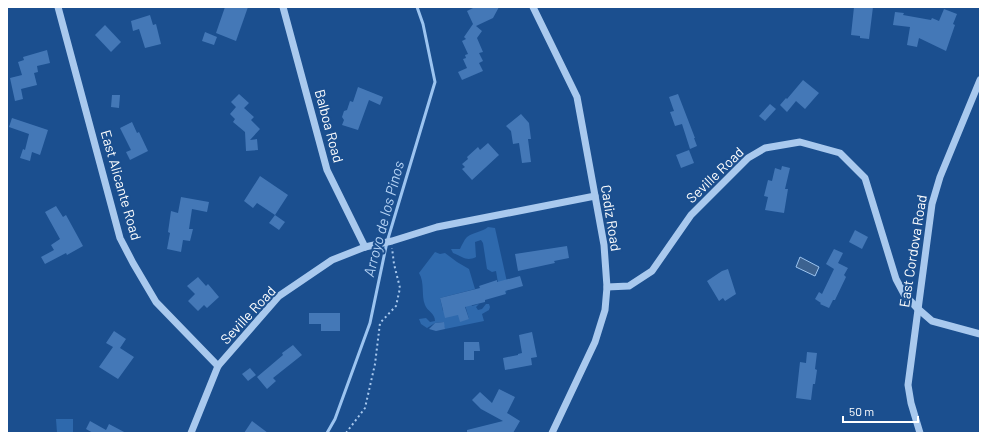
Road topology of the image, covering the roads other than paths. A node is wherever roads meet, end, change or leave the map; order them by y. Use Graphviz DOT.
graph roads {
  1 [pos="58,7"];
  2 [pos="283,7"];
  3 [pos="533,7"];
  4 [pos="980,80"];
  5 [pos="595,196"];
  6 [pos="365,247"];
  7 [pos="607,287"];
  8 [pos="917,308"];
  9 [pos="980,334"];
  10 [pos="218,366"];
  11 [pos="191,433"];
  12 [pos="552,433"];
  13 [pos="920,433"];
  1 -- 10 [label="street, East Alicante Road"];
  2 -- 6 [label="street, Balboa Road"];
  3 -- 5 [label="street, Cadiz Road"];
  4 -- 8 [label="street, East Cordova Road"];
  5 -- 6 [label="street, Seville Road"];
  5 -- 7 [label="street, Cadiz Road"];
  6 -- 10 [label="street, Seville Road"];
  7 -- 8 [label="street, Seville Road"];
  7 -- 12 [label="street, Cadiz Road"];
  8 -- 9 [label="street, Seville Road"];
  8 -- 13 [label="street, East Cordova Road"];
  10 -- 11 [label="street, Seville Road"];
}
